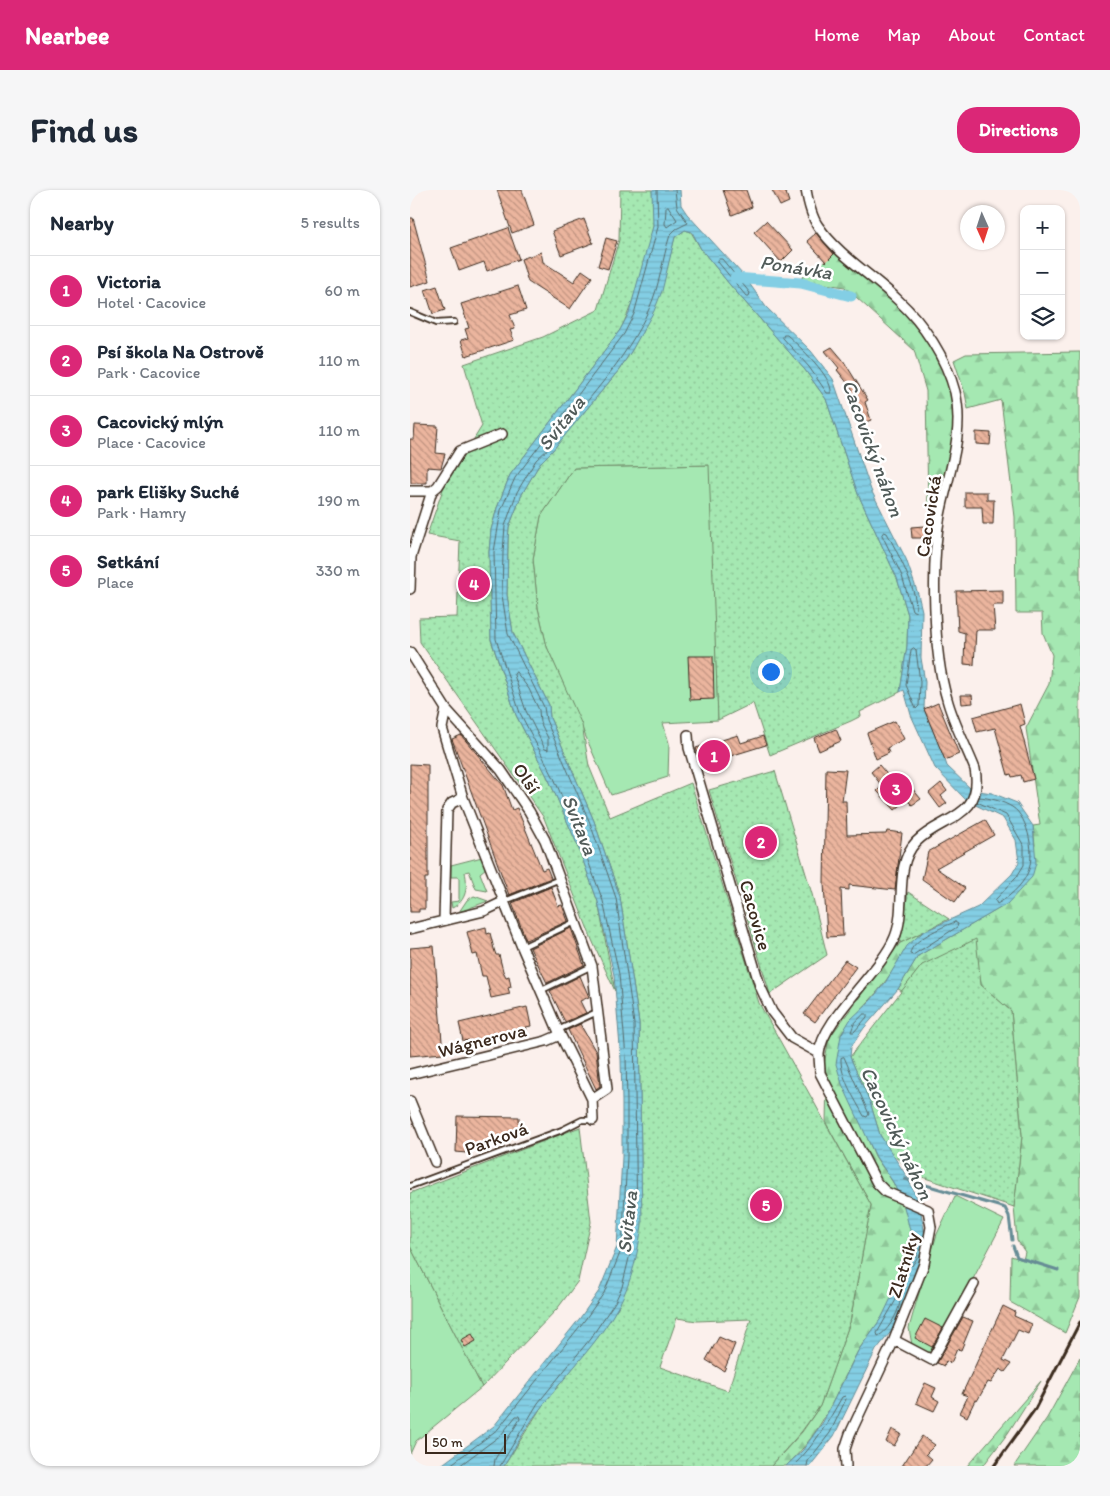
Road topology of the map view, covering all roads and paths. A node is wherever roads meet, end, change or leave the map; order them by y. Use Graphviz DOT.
graph roads {
  1 [pos="806,190"];
  2 [pos="410,312"];
  3 [pos="454,322"];
  4 [pos="502,434"];
  5 [pos="410,491"];
  6 [pos="432,491"];
  7 [pos="410,589"];
  8 [pos="410,652"];
  9 [pos="446,710"];
  10 [pos="688,735"];
  11 [pos="463,798"];
  12 [pos="560,879"];
  13 [pos="505,901"];
  14 [pos="444,920"];
  15 [pos="576,922"];
  16 [pos="410,929"];
  17 [pos="522,947"];
  18 [pos="592,966"];
  19 [pos="542,990"];
  20 [pos="598,1012"];
  21 [pos="559,1032"];
  22 [pos="819,1053"];
  23 [pos="410,1074"];
  24 [pos="592,1099"];
  25 [pos="410,1101"];
  26 [pos="593,1120"];
  27 [pos="435,1162"];
  28 [pos="410,1186"];
  29 [pos="974,1284"];
  30 [pos="894,1340"];
  31 [pos="846,1466"];
  1 -- 22 [label="street, Cacovická"];
  2 -- 3 [label="lane"];
  4 -- 6 [label="street"];
  5 -- 6 [label="street"];
  6 -- 7 [label="street"];
  8 -- 9 [label="street, Olší"];
  9 -- 11 [label="street"];
  9 -- 12 [label="street, Olší"];
  10 -- 22 [label="street, Cacovice"];
  11 -- 13 [label="street"];
  11 -- 14 [label="street"];
  12 -- 13 [label="lane"];
  12 -- 15 [label="street, Olší"];
  13 -- 14 [label="street"];
  13 -- 17 [label="street"];
  14 -- 16 [label="street"];
  15 -- 17 [label="lane"];
  15 -- 18 [label="street, Olší"];
  17 -- 19 [label="street"];
  18 -- 19 [label="lane"];
  18 -- 20 [label="street, Olší"];
  19 -- 21 [label="street"];
  20 -- 21 [label="lane"];
  20 -- 24 [label="street, Olší"];
  21 -- 23 [label="street, Wágnerova"];
  21 -- 24 [label="street"];
  22 -- 30 [label="street, Zlatníky"];
  24 -- 26 [label="street"];
  25 -- 27 [label="street"];
  26 -- 28 [label="lane, Parková"];
  29 -- 30 [label="street"];
  30 -- 31 [label="street, Zlatníky"];
}
